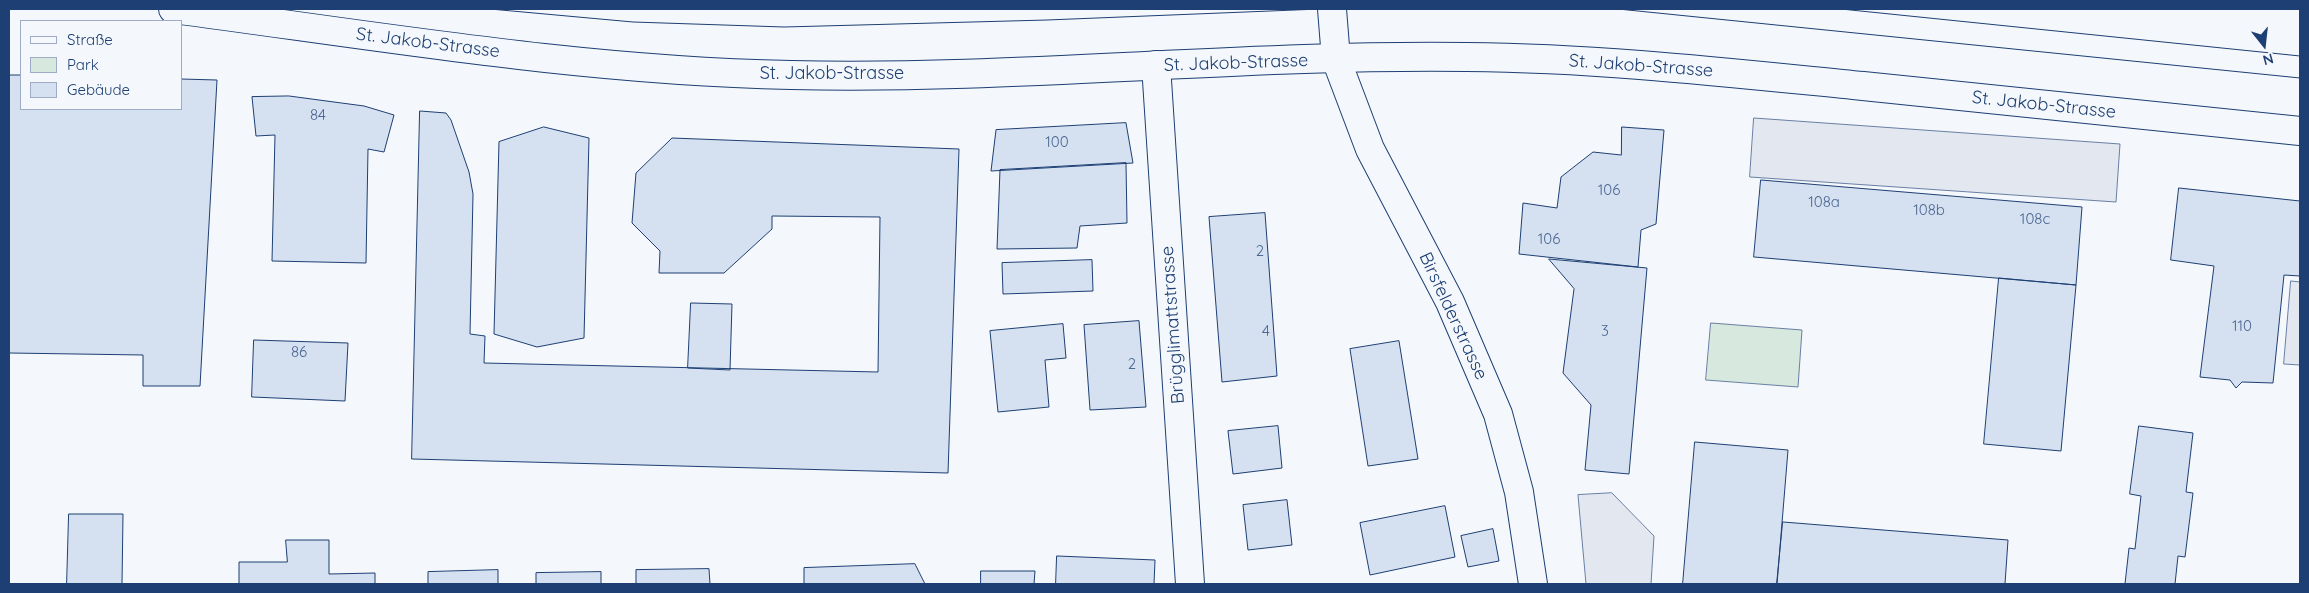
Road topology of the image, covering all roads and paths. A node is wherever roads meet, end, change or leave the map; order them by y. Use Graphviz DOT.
graph roads {
  1 [pos="173,9"];
  2 [pos="1332,9"];
  3 [pos="1336,59"];
  4 [pos="1156,66"];
  5 [pos="2300,131"];
  6 [pos="1190,584"];
  7 [pos="1533,584"];
  1 -- 4 [label="main road, St. Jakob-Strasse"];
  2 -- 3 [label="main road, Birsfelderstrasse"];
  3 -- 4 [label="main road, St. Jakob-Strasse"];
  3 -- 5 [label="main road, St. Jakob-Strasse"];
  3 -- 7 [label="main road, Birsfelderstrasse"];
  4 -- 6 [label="main road, Brügglimattstrasse"];
}
